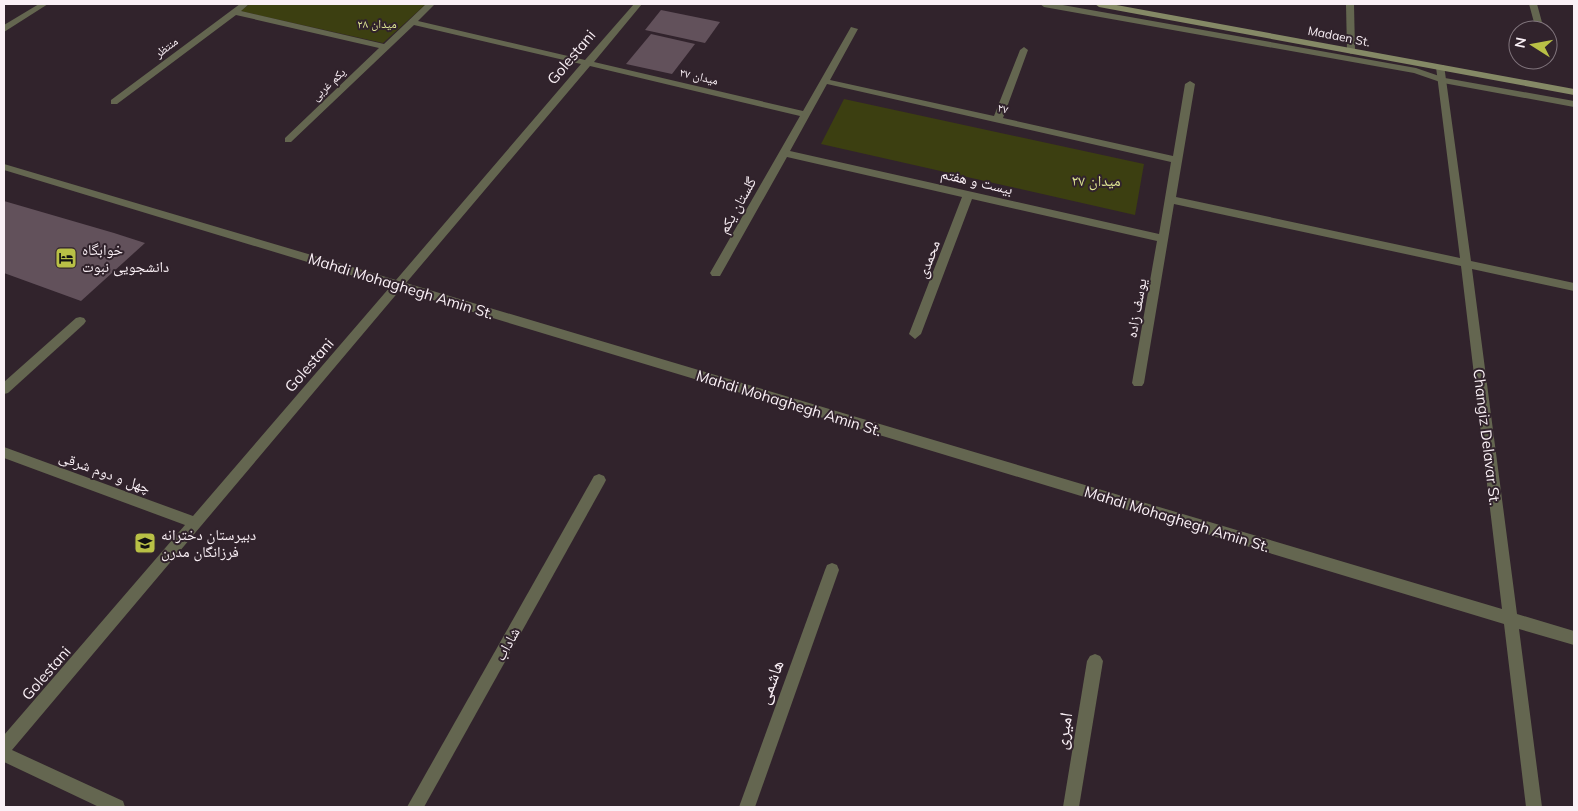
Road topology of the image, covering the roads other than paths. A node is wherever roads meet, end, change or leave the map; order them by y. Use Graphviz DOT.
graph roads {
  1 [pos="44,4"];
  2 [pos="245,4"];
  3 [pos="431,4"];
  4 [pos="638,4"];
  5 [pos="1044,4"];
  6 [pos="1099,4"];
  7 [pos="1350,4"];
  8 [pos="1533,4"];
  9 [pos="234,12"];
  10 [pos="1537,20"];
  11 [pos="412,22"];
  12 [pos="4,29"];
  13 [pos="854,29"];
  14 [pos="386,47"];
  15 [pos="1024,50"];
  16 [pos="1351,51"];
  17 [pos="587,63"];
  18 [pos="1441,67"];
  19 [pos="1442,80"];
  20 [pos="824,81"];
  21 [pos="1190,84"];
  22 [pos="1574,92"];
  23 [pos="114,102"];
  24 [pos="1574,104"];
  25 [pos="805,114"];
  26 [pos="997,120"];
  27 [pos="288,140"];
  28 [pos="784,153"];
  29 [pos="1177,160"];
  30 [pos="4,167"];
  31 [pos="968,195"];
  32 [pos="1170,199"];
  33 [pos="1163,238"];
  34 [pos="1466,264"];
  35 [pos="716,272"];
  36 [pos="398,286"];
  37 [pos="1574,287"];
  38 [pos="80,321"];
  39 [pos="915,334"];
  40 [pos="1138,383"];
  41 [pos="4,390"];
  42 [pos="4,452"];
  43 [pos="599,480"];
  44 [pos="195,523"];
  45 [pos="832,570"];
  46 [pos="1510,619"];
  47 [pos="1574,638"];
  48 [pos="1095,661"];
  49 [pos="4,748"];
  50 [pos="4,754"];
  51 [pos="117,807"];
  52 [pos="415,807"];
  53 [pos="747,807"];
  54 [pos="1071,807"];
  55 [pos="1534,807"];
  1 -- 12 [label="street"];
  2 -- 9 [label="street, منتظر"];
  3 -- 11 [label="street, یکم غربی"];
  4 -- 17 [label="street, Golestani"];
  5 -- 19 [label="street"];
  6 -- 16 [label="main road, Madaen St."];
  7 -- 16 [label="street"];
  8 -- 10 [label="street"];
  9 -- 14 [label="street"];
  9 -- 23 [label="street, منتظر"];
  11 -- 14 [label="street, یکم غربی"];
  11 -- 17 [label="street"];
  13 -- 20 [label="street, گلستان یکم"];
  14 -- 27 [label="street, یکم غربی"];
  15 -- 26 [label="street"];
  16 -- 18 [label="main road, Madaen St."];
  17 -- 25 [label="street, میدان ۲۷"];
  17 -- 36 [label="street, Golestani"];
  18 -- 19 [label="street, Changiz Delavar St."];
  18 -- 22 [label="main road, Madaen St."];
  19 -- 24 [label="street"];
  19 -- 34 [label="street, Changiz Delavar St."];
  20 -- 25 [label="street, گلستان یکم"];
  20 -- 26 [label="street, ۲۷"];
  21 -- 29 [label="street, یوسف زاده"];
  25 -- 28 [label="street, گلستان یکم"];
  26 -- 29 [label="street, ۲۷"];
  28 -- 31 [label="street, بیست و هفتم"];
  28 -- 35 [label="street, گلستان یکم"];
  29 -- 32 [label="street, یوسف زاده"];
  30 -- 36 [label="street, Mahdi Mohaghegh Amin St."];
  31 -- 33 [label="street, بیست و هفتم"];
  31 -- 39 [label="street, محمدی"];
  32 -- 33 [label="street, یوسف زاده"];
  32 -- 34 [label="street"];
  33 -- 40 [label="street, یوسف زاده"];
  34 -- 37 [label="street"];
  34 -- 46 [label="street, Changiz Delavar St."];
  36 -- 44 [label="street, Golestani"];
  36 -- 46 [label="street, Mahdi Mohaghegh Amin St."];
  38 -- 41 [label="street"];
  42 -- 44 [label="street, چهل و دوم شرقی"];
  43 -- 52 [label="street, شاداب"];
  44 -- 49 [label="street, Golestani"];
  45 -- 53 [label="street, هاشمی"];
  46 -- 47 [label="street, Mahdi Mohaghegh Amin St."];
  46 -- 55 [label="street, Changiz Delavar St."];
  48 -- 54 [label="street, امیری"];
  50 -- 51 [label="street"];
}
